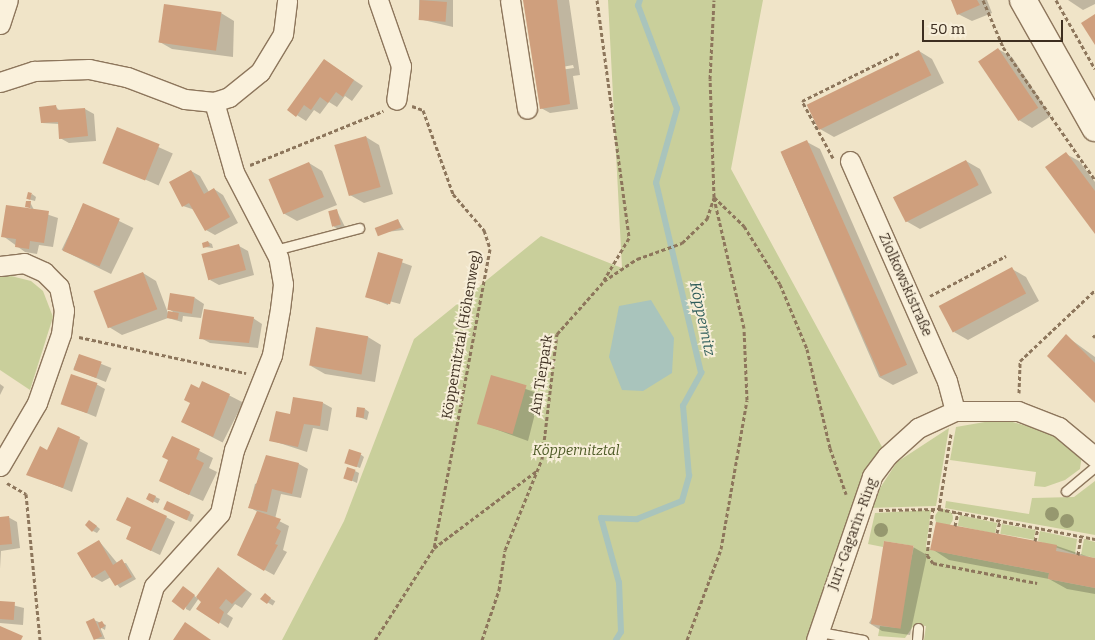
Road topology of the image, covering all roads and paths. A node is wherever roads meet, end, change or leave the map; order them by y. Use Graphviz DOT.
graph roads {
  1 [pos="8,0"];
  2 [pos="287,0"];
  3 [pos="378,0"];
  4 [pos="510,0"];
  5 [pos="597,0"];
  6 [pos="714,0"];
  7 [pos="983,0"];
  8 [pos="1023,0"];
  9 [pos="1056,0"];
  10 [pos="0,24"];
  11 [pos="899,53"];
  12 [pos="1095,69"];
  13 [pos="0,82"];
  14 [pos="396,100"];
  15 [pos="214,102"];
  16 [pos="527,109"];
  17 [pos="1095,128"];
  18 [pos="850,161"];
  19 [pos="234,172"];
  20 [pos="1095,180"];
  21 [pos="714,197"];
  22 [pos="359,228"];
  23 [pos="275,250"];
  24 [pos="1006,256"];
  25 [pos="0,266"];
  26 [pos="604,281"];
  27 [pos="1095,290"];
  28 [pos="914,304"];
  29 [pos="61,334"];
  30 [pos="266,377"];
  31 [pos="955,411"];
  32 [pos="1018,411"];
  33 [pos="1095,457"];
  34 [pos="0,466"];
  35 [pos="1095,467"];
  36 [pos="538,470"];
  37 [pos="0,479"];
  38 [pos="1066,491"];
  39 [pos="860,506"];
  40 [pos="933,508"];
  41 [pos="940,509"];
  42 [pos="958,512"];
  43 [pos="1000,521"];
  44 [pos="955,526"];
  45 [pos="1038,528"];
  46 [pos="997,534"];
  47 [pos="1081,537"];
  48 [pos="1095,539"];
  49 [pos="1036,540"];
  50 [pos="434,548"];
  51 [pos="1078,555"];
  52 [pos="1037,583"];
  53 [pos="918,628"];
  54 [pos="818,636"];
  55 [pos="40,640"];
  56 [pos="138,640"];
  57 [pos="375,640"];
  58 [pos="482,640"];
  59 [pos="687,640"];
  60 [pos="863,640"];
  61 [pos="916,640"];
  1 -- 10 [label="street"];
  2 -- 15 [label="street"];
  3 -- 14 [label="street"];
  4 -- 16 [label="street"];
  5 -- 26 [label="path"];
  6 -- 21 [label="path, Am Tierpark"];
  7 -- 20 [label="path"];
  8 -- 17 [label="street"];
  9 -- 12 [label="path"];
  11 -- 18 [label="path"];
  13 -- 15 [label="street"];
  14 -- 19 [label="path"];
  14 -- 50 [label="path, Köppernitztal (Höhenweg)"];
  15 -- 19 [label="street"];
  18 -- 28 [label="street, Ziolkowskistraße"];
  19 -- 23 [label="street"];
  21 -- 26 [label="path, Am Tierpark"];
  21 -- 39 [label="path"];
  21 -- 59 [label="path"];
  22 -- 23 [label="lane"];
  23 -- 30 [label="street"];
  24 -- 28 [label="path"];
  25 -- 29 [label="street"];
  26 -- 36 [label="path, Am Tierpark"];
  27 -- 32 [label="path"];
  28 -- 31 [label="street, Ziolkowskistraße"];
  29 -- 30 [label="path"];
  29 -- 34 [label="street"];
  30 -- 56 [label="street"];
  31 -- 32 [label="street, Juri-Gagarin-Ring"];
  31 -- 39 [label="street, Juri-Gagarin-Ring"];
  31 -- 41 [label="path"];
  32 -- 33 [label="street, Juri-Gagarin-Ring"];
  35 -- 38 [label="lane"];
  36 -- 50 [label="path, Köppernitztal (Höhenweg)"];
  36 -- 58 [label="path, Am Tierpark"];
  37 -- 55 [label="path"];
  39 -- 40 [label="path"];
  39 -- 54 [label="street, Juri-Gagarin-Ring"];
  40 -- 41 [label="path"];
  40 -- 52 [label="path"];
  41 -- 42 [label="path"];
  42 -- 43 [label="path"];
  42 -- 44 [label="path"];
  43 -- 45 [label="path"];
  43 -- 46 [label="path"];
  45 -- 47 [label="path"];
  45 -- 49 [label="path"];
  47 -- 48 [label="path"];
  47 -- 51 [label="path"];
  50 -- 57 [label="path, Köppernitztal (Höhenweg)"];
  53 -- 61 [label="lane"];
  54 -- 60 [label="lane"];
}
